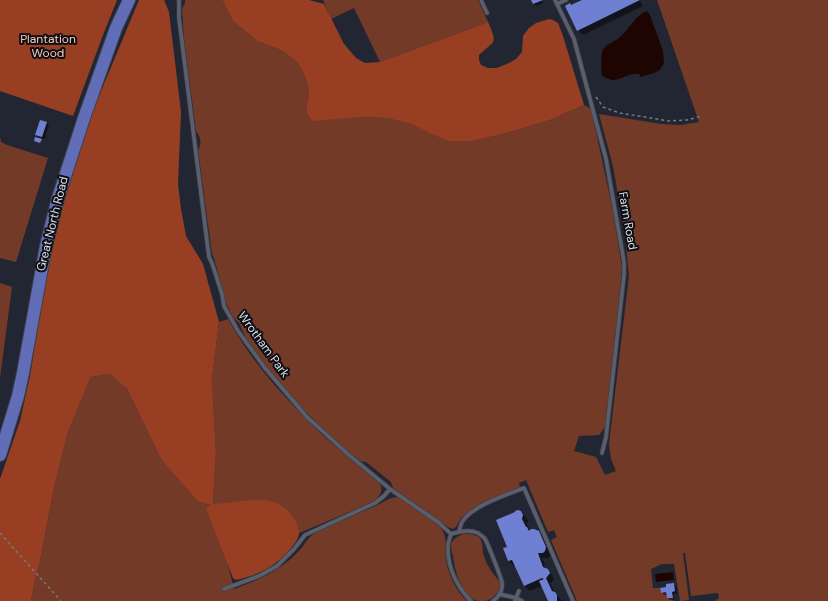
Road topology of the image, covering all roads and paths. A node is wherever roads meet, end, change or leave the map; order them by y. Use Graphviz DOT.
graph roads {
  1 [pos="129,0"];
  2 [pos="179,0"];
  3 [pos="481,0"];
  4 [pos="566,0"];
  5 [pos="556,2"];
  6 [pos="487,13"];
  7 [pos="595,97"];
  8 [pos="702,116"];
  9 [pos="602,454"];
  10 [pos="0,455"];
  11 [pos="390,488"];
  12 [pos="459,531"];
  13 [pos="0,533"];
  14 [pos="451,534"];
  15 [pos="224,589"];
  16 [pos="518,591"];
  17 [pos="499,594"];
  18 [pos="516,600"];
  19 [pos="61,601"];
  20 [pos="471,601"];
  21 [pos="493,601"];
  22 [pos="522,601"];
  23 [pos="573,601"];
  1 -- 10 [label="main road, Great North Road"];
  2 -- 11 [label="lane, Wrotham Park"];
  3 -- 6 [label="lane"];
  4 -- 5 [label="lane"];
  5 -- 9 [label="lane, Farm Road"];
  7 -- 8 [label="path"];
  11 -- 14 [label="lane, Wrotham Park"];
  11 -- 15 [label="lane"];
  12 -- 14 [label="lane"];
  12 -- 17 [label="lane"];
  12 -- 23 [label="lane"];
  13 -- 19 [label="path"];
  14 -- 20 [label="lane"];
  16 -- 18 [label="lane"];
  17 -- 18 [label="lane"];
  17 -- 21 [label="lane"];
  18 -- 22 [label="lane"];
}
